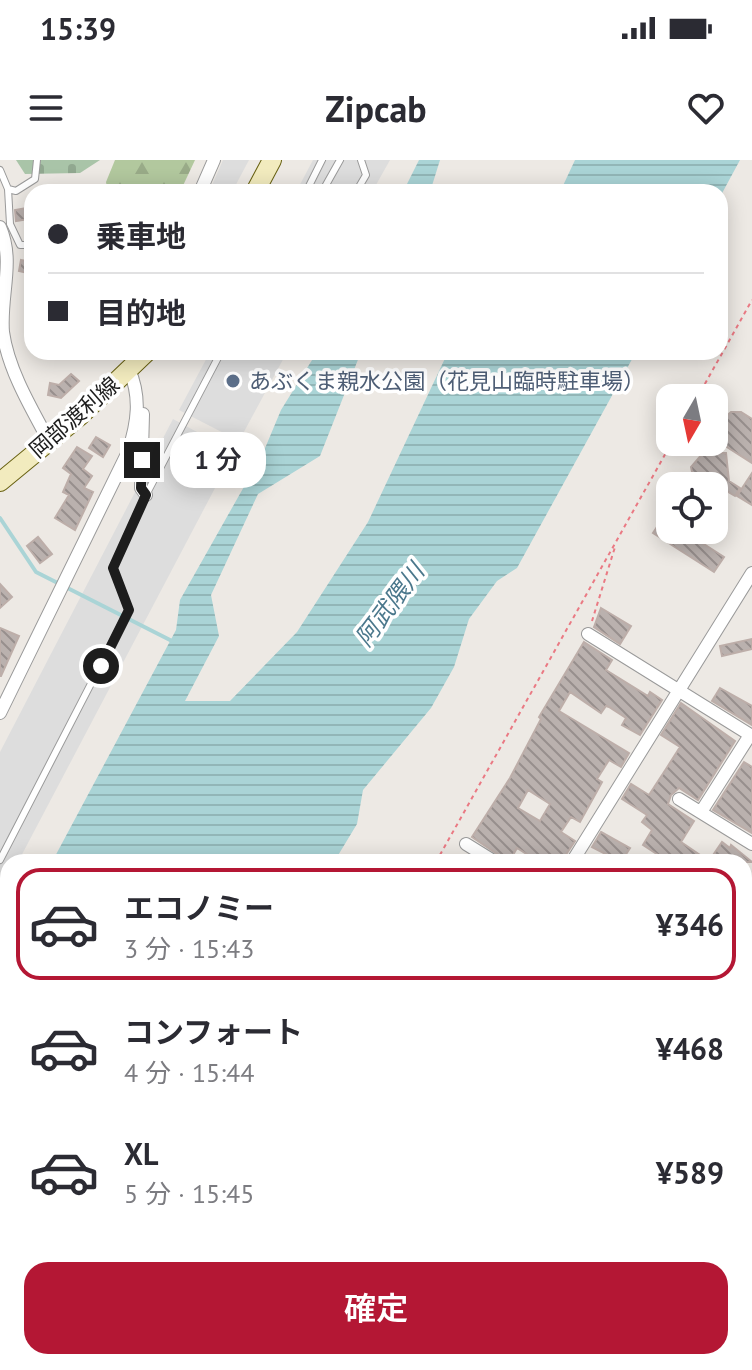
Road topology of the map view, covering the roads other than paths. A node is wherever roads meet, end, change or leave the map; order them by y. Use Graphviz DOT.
graph roads {
  1 [pos="37,160"];
  2 [pos="214,160"];
  3 [pos="272,160"];
  4 [pos="322,160"];
  5 [pos="340,160"];
  6 [pos="361,160"];
  7 [pos="0,170"];
  8 [pos="30,184"];
  9 [pos="204,184"];
  10 [pos="259,184"];
  11 [pos="310,184"];
  12 [pos="326,184"];
  13 [pos="361,184"];
  14 [pos="24,188"];
  15 [pos="8,189"];
  16 [pos="0,227"];
  17 [pos="24,245"];
  18 [pos="2,335"];
  19 [pos="139,360"];
  20 [pos="217,360"];
  21 [pos="129,369"];
  22 [pos="137,389"];
  23 [pos="49,441"];
  24 [pos="0,482"];
  25 [pos="146,495"];
  26 [pos="752,573"];
  27 [pos="588,634"];
  28 [pos="679,689"];
  29 [pos="0,713"];
  30 [pos="751,735"];
  31 [pos="679,799"];
  32 [pos="701,812"];
  33 [pos="466,844"];
  34 [pos="752,844"];
  35 [pos="3,854"];
  36 [pos="482,854"];
  37 [pos="577,854"];
  1 -- 8 [label="lane"];
  2 -- 9 [label="street"];
  3 -- 10 [label="main road"];
  4 -- 11 [label="lane"];
  5 -- 12 [label="lane"];
  6 -- 13 [label="lane"];
  7 -- 15 [label="lane"];
  14 -- 15 [label="lane"];
  15 -- 17 [label="lane"];
  16 -- 18 [label="street"];
  18 -- 23 [label="street"];
  19 -- 21 [label="main road, 岡部渡利線"];
  20 -- 25 [label="lane"];
  21 -- 22 [label="street"];
  21 -- 23 [label="main road, 岡部渡利線"];
  22 -- 25 [label="street"];
  22 -- 29 [label="street"];
  23 -- 24 [label="main road, 岡部渡利線"];
  25 -- 35 [label="lane"];
  26 -- 28 [label="street"];
  27 -- 28 [label="street"];
  28 -- 30 [label="street"];
  28 -- 37 [label="street"];
  30 -- 32 [label="street"];
  31 -- 32 [label="street"];
  32 -- 34 [label="street"];
  33 -- 36 [label="street"];
}
